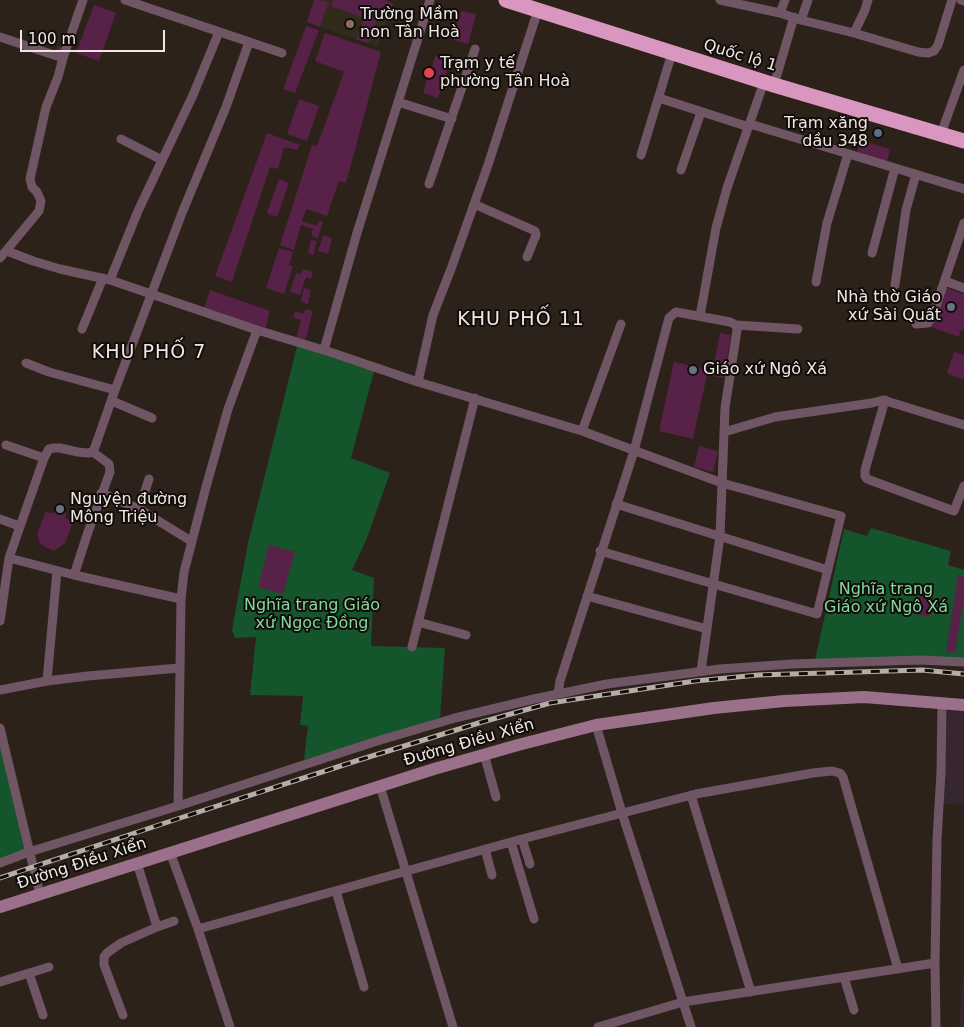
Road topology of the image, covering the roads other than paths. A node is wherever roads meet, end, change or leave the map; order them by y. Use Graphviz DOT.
graph roads {
  1 [pos="83,0"];
  2 [pos="126,0"];
  3 [pos="430,0"];
  4 [pos="509,0"];
  5 [pos="720,0"];
  6 [pos="784,0"];
  7 [pos="808,0"];
  8 [pos="868,0"];
  9 [pos="952,0"];
  10 [pos="538,10"];
  11 [pos="780,13"];
  12 [pos="797,19"];
  13 [pos="219,32"];
  14 [pos="854,33"];
  15 [pos="0,37"];
  16 [pos="249,42"];
  17 [pos="475,49"];
  18 [pos="282,53"];
  19 [pos="672,53"];
  20 [pos="63,58"];
  21 [pos="964,70"];
  22 [pos="769,83"];
  23 [pos="659,98"];
  24 [pos="398,102"];
  25 [pos="701,112"];
  26 [pos="452,119"];
  27 [pos="750,126"];
  28 [pos="941,134"];
  29 [pos="121,139"];
  30 [pos="964,141"];
  31 [pos="848,154"];
  32 [pos="641,155"];
  33 [pos="162,160"];
  34 [pos="895,168"];
  35 [pos="681,170"];
  36 [pos="916,174"];
  37 [pos="429,184"];
  38 [pos="964,189"];
  39 [pos="474,204"];
  40 [pos="964,223"];
  41 [pos="7,251"];
  42 [pos="872,254"];
  43 [pos="527,257"];
  44 [pos="0,258"];
  45 [pos="107,279"];
  46 [pos="944,281"];
  47 [pos="816,282"];
  48 [pos="895,285"];
  49 [pos="964,288"];
  50 [pos="152,294"];
  51 [pos="700,316"];
  52 [pos="621,324"];
  53 [pos="916,324"];
  54 [pos="736,325"];
  55 [pos="82,329"];
  56 [pos="798,329"];
  57 [pos="258,330"];
  58 [pos="324,350"];
  59 [pos="26,363"];
  60 [pos="418,382"];
  61 [pos="115,390"];
  62 [pos="475,398"];
  63 [pos="885,400"];
  64 [pos="112,401"];
  65 [pos="152,418"];
  66 [pos="964,425"];
  67 [pos="582,431"];
  68 [pos="724,432"];
  69 [pos="6,444"];
  70 [pos="634,451"];
  71 [pos="93,452"];
  72 [pos="44,458"];
  73 [pos="149,479"];
  74 [pos="722,483"];
  75 [pos="963,491"];
  76 [pos="101,493"];
  77 [pos="616,504"];
  78 [pos="139,509"];
  79 [pos="0,519"];
  80 [pos="19,526"];
  81 [pos="720,536"];
  82 [pos="192,541"];
  83 [pos="600,551"];
  84 [pos="9,558"];
  85 [pos="828,570"];
  86 [pos="57,571"];
  87 [pos="74,575"];
  88 [pos="714,584"];
  89 [pos="587,596"];
  90 [pos="181,599"];
  91 [pos="0,621"];
  92 [pos="418,622"];
  93 [pos="707,629"];
  94 [pos="466,635"];
  95 [pos="412,647"];
  96 [pos="964,662"];
  97 [pos="179,668"];
  98 [pos="701,671"];
  99 [pos="47,681"];
  100 [pos="0,690"];
  101 [pos="558,694"];
  102 [pos="942,703"];
  103 [pos="964,705"];
  104 [pos="596,725"];
  105 [pos="0,728"];
  106 [pos="484,754"];
  107 [pos="380,786"];
  108 [pos="691,795"];
  109 [pos="496,797"];
  110 [pos="178,806"];
  111 [pos="622,813"];
  112 [pos="522,839"];
  113 [pos="511,842"];
  114 [pos="485,849"];
  115 [pos="29,852"];
  116 [pos="170,852"];
  117 [pos="0,863"];
  118 [pos="137,863"];
  119 [pos="530,864"];
  120 [pos="406,870"];
  121 [pos="492,875"];
  122 [pos="336,891"];
  123 [pos="40,895"];
  124 [pos="0,907"];
  125 [pos="534,919"];
  126 [pos="174,921"];
  127 [pos="157,927"];
  128 [pos="198,929"];
  129 [pos="935,963"];
  130 [pos="50,967"];
  131 [pos="898,969"];
  132 [pos="29,973"];
  133 [pos="844,977"];
  134 [pos="0,982"];
  135 [pos="364,987"];
  136 [pos="751,992"];
  137 [pos="683,1002"];
  138 [pos="854,1010"];
  139 [pos="43,1015"];
  140 [pos="123,1015"];
  141 [pos="230,1027"];
  142 [pos="453,1027"];
  143 [pos="598,1027"];
  144 [pos="691,1027"];
  145 [pos="936,1027"];
  1 -- 20 [label="street"];
  2 -- 13 [label="street"];
  3 -- 24 [label="street"];
  4 -- 10 [label="highway, Quốc lộ 1"];
  5 -- 11 [label="street"];
  6 -- 11 [label="street"];
  7 -- 12 [label="street"];
  8 -- 14 [label="street"];
  9 -- 14 [label="street"];
  10 -- 19 [label="highway, Quốc lộ 1"];
  10 -- 39 [label="street"];
  11 -- 12 [label="street"];
  12 -- 14 [label="street"];
  12 -- 22 [label="street"];
  13 -- 16 [label="street"];
  13 -- 33 [label="street"];
  15 -- 20 [label="street"];
  16 -- 18 [label="street"];
  16 -- 50 [label="street"];
  17 -- 26 [label="street"];
  19 -- 22 [label="highway, Quốc lộ 1"];
  19 -- 23 [label="street"];
  20 -- 41 [label="street"];
  21 -- 28 [label="street"];
  22 -- 27 [label="street"];
  22 -- 28 [label="highway, Quốc lộ 1"];
  23 -- 25 [label="street"];
  23 -- 32 [label="street"];
  24 -- 26 [label="street"];
  24 -- 58 [label="street"];
  25 -- 27 [label="street"];
  25 -- 35 [label="street"];
  26 -- 37 [label="street"];
  27 -- 31 [label="street"];
  27 -- 51 [label="street"];
  28 -- 30 [label="highway, Quốc lộ 1"];
  29 -- 33 [label="street"];
  31 -- 34 [label="street"];
  31 -- 47 [label="street"];
  33 -- 45 [label="street"];
  34 -- 36 [label="street"];
  34 -- 42 [label="street"];
  36 -- 38 [label="street"];
  36 -- 48 [label="street"];
  39 -- 43 [label="street"];
  39 -- 60 [label="street"];
  40 -- 46 [label="street"];
  41 -- 44 [label="street"];
  41 -- 45 [label="street"];
  45 -- 50 [label="street"];
  45 -- 55 [label="street"];
  46 -- 49 [label="street"];
  46 -- 53 [label="street"];
  50 -- 57 [label="street"];
  50 -- 61 [label="street"];
  51 -- 54 [label="street"];
  51 -- 70 [label="street"];
  52 -- 67 [label="street"];
  54 -- 56 [label="street"];
  54 -- 68 [label="street"];
  57 -- 58 [label="street"];
  57 -- 82 [label="street"];
  58 -- 60 [label="street"];
  59 -- 61 [label="street"];
  60 -- 62 [label="street"];
  61 -- 64 [label="street"];
  62 -- 67 [label="street"];
  62 -- 92 [label="street"];
  63 -- 66 [label="street"];
  63 -- 68 [label="street"];
  63 -- 75 [label="street"];
  64 -- 65 [label="street"];
  64 -- 71 [label="street"];
  67 -- 70 [label="street"];
  68 -- 74 [label="street"];
  69 -- 72 [label="street"];
  70 -- 74 [label="street"];
  70 -- 77 [label="street"];
  71 -- 72 [label="street"];
  71 -- 76 [label="street"];
  72 -- 80 [label="street"];
  73 -- 78 [label="street"];
  74 -- 81 [label="street"];
  74 -- 85 [label="street"];
  76 -- 78 [label="street"];
  76 -- 87 [label="street"];
  77 -- 81 [label="street"];
  77 -- 83 [label="street"];
  78 -- 82 [label="street"];
  79 -- 80 [label="street"];
  80 -- 84 [label="street"];
  81 -- 85 [label="street"];
  81 -- 88 [label="street"];
  82 -- 90 [label="street"];
  83 -- 88 [label="street"];
  83 -- 89 [label="street"];
  84 -- 86 [label="street"];
  84 -- 91 [label="street"];
  85 -- 88 [label="street"];
  86 -- 87 [label="street"];
  86 -- 99 [label="street"];
  87 -- 90 [label="street"];
  88 -- 93 [label="street"];
  89 -- 93 [label="street"];
  89 -- 101 [label="street"];
  90 -- 97 [label="street"];
  92 -- 94 [label="street"];
  92 -- 95 [label="street"];
  93 -- 98 [label="street"];
  96 -- 98 [label="street"];
  97 -- 99 [label="street"];
  97 -- 110 [label="street"];
  98 -- 101 [label="street"];
  99 -- 100 [label="street"];
  101 -- 110 [label="street"];
  102 -- 103 [label="street, Đường Điều Xiển"];
  102 -- 104 [label="street, Đường Điều Xiển"];
  102 -- 129 [label="street"];
  104 -- 106 [label="street, Đường Điều Xiển"];
  104 -- 111 [label="street"];
  105 -- 115 [label="street"];
  106 -- 107 [label="street, Đường Điều Xiển"];
  106 -- 109 [label="street"];
  107 -- 116 [label="street, Đường Điều Xiển"];
  107 -- 120 [label="street"];
  108 -- 111 [label="street"];
  108 -- 131 [label="street"];
  108 -- 136 [label="street"];
  110 -- 115 [label="street"];
  111 -- 112 [label="street"];
  111 -- 137 [label="street"];
  112 -- 113 [label="street"];
  112 -- 119 [label="street"];
  113 -- 114 [label="street"];
  113 -- 125 [label="street"];
  114 -- 120 [label="street"];
  114 -- 121 [label="street"];
  115 -- 117 [label="street"];
  115 -- 123 [label="street"];
  116 -- 118 [label="street, Đường Điều Xiển"];
  116 -- 128 [label="street"];
  118 -- 123 [label="street, Đường Điều Xiển"];
  118 -- 127 [label="street"];
  120 -- 122 [label="street"];
  120 -- 142 [label="street"];
  122 -- 128 [label="street"];
  122 -- 135 [label="street"];
  123 -- 124 [label="street, Đường Điều Xiển"];
  126 -- 127 [label="street"];
  127 -- 140 [label="street"];
  128 -- 141 [label="street"];
  129 -- 131 [label="street"];
  129 -- 145 [label="street"];
  130 -- 132 [label="street"];
  131 -- 133 [label="street"];
  132 -- 134 [label="street"];
  132 -- 139 [label="street"];
  133 -- 136 [label="street"];
  133 -- 138 [label="street"];
  136 -- 137 [label="street"];
  137 -- 143 [label="street"];
  137 -- 144 [label="street"];
}
